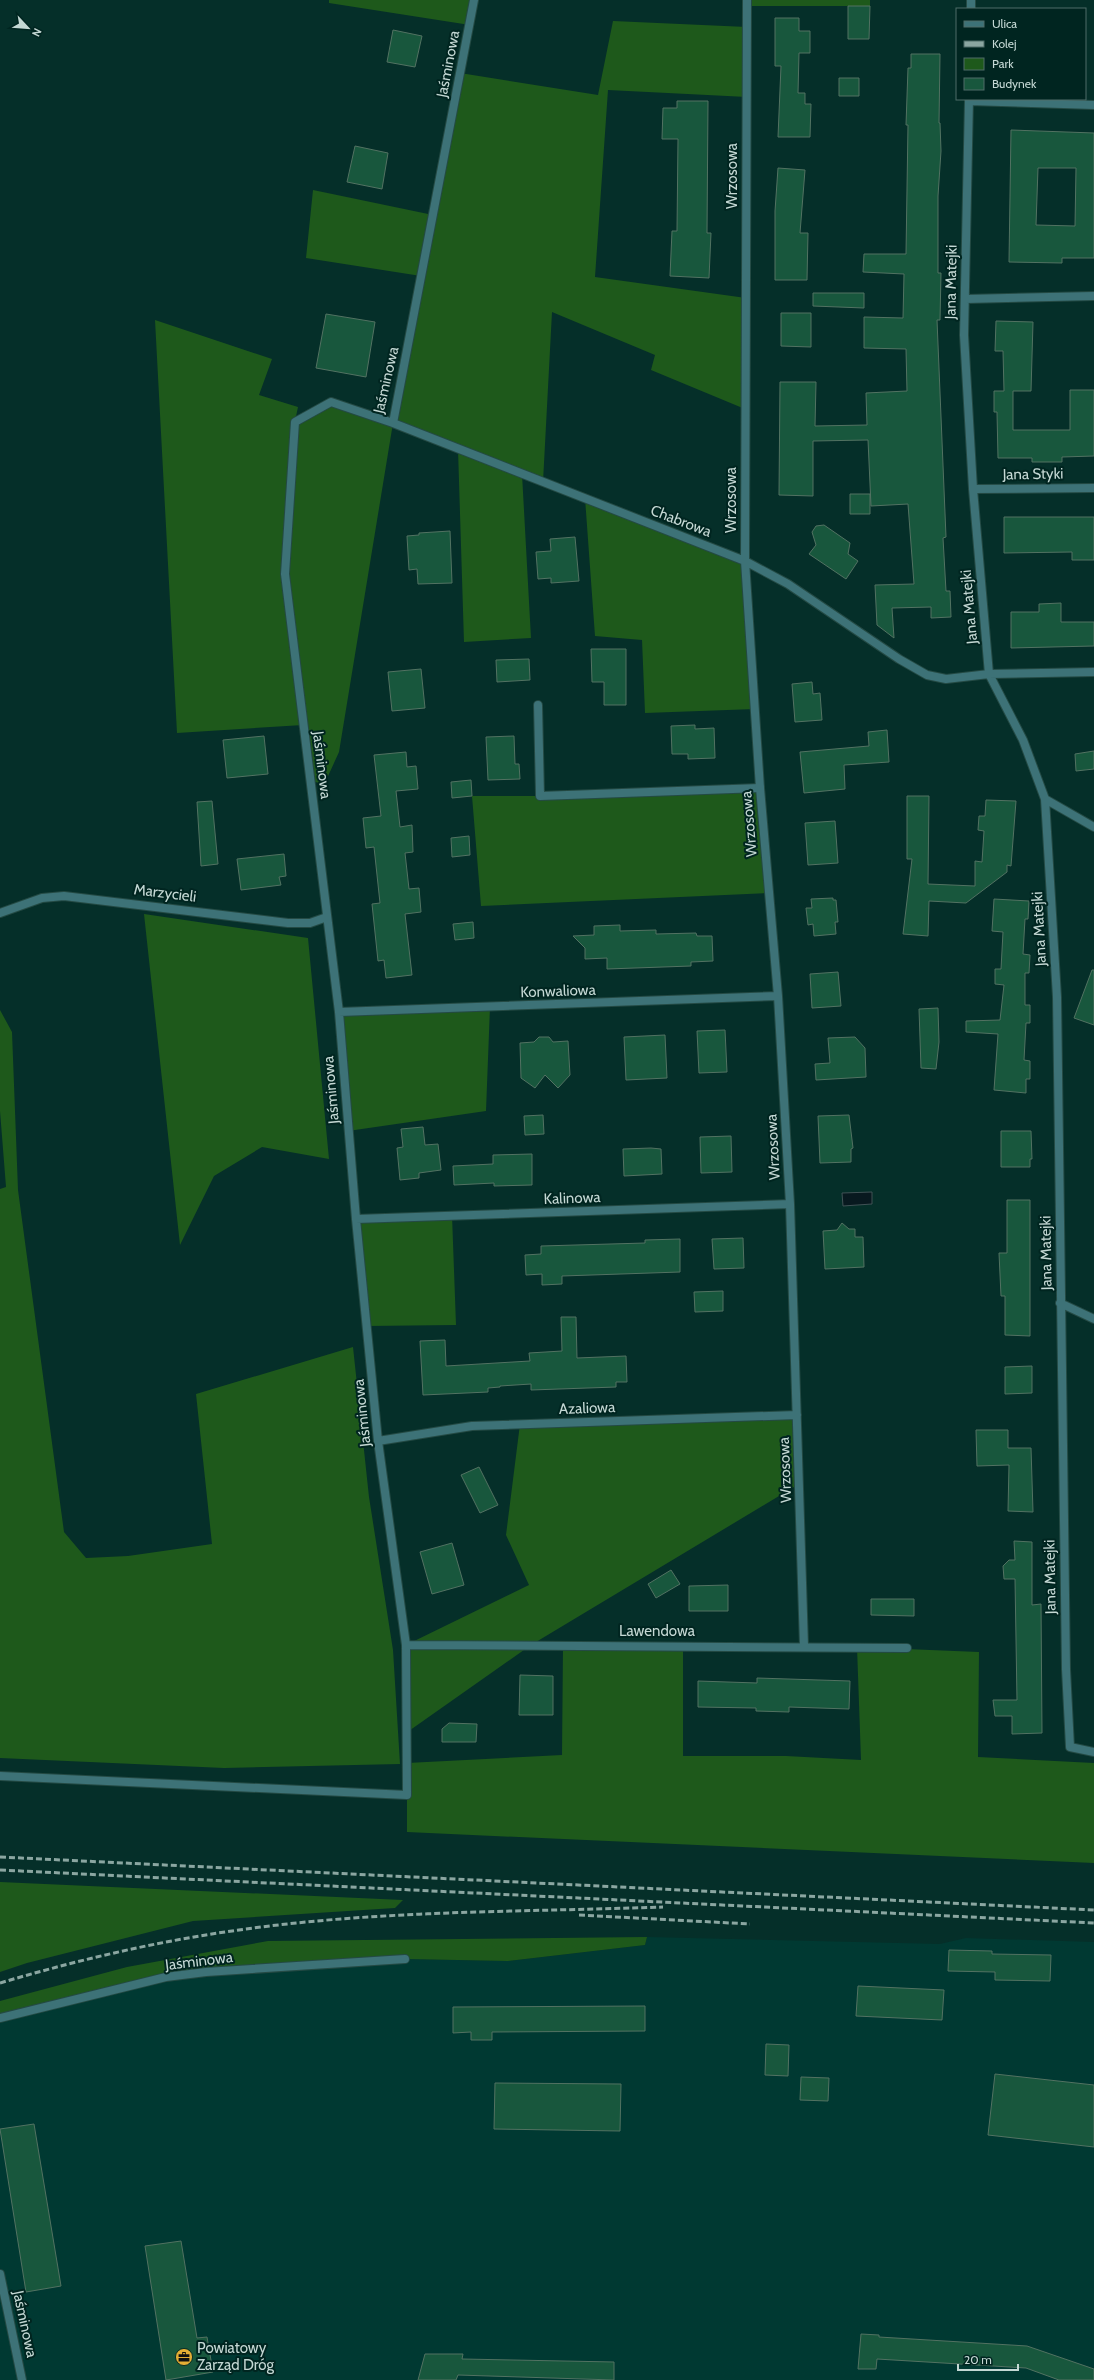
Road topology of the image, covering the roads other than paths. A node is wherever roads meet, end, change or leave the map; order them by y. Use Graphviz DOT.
graph roads {
  1 [pos="474,0"];
  2 [pos="747,0"];
  3 [pos="969,100"];
  4 [pos="1094,105"];
  5 [pos="1094,296"];
  6 [pos="965,299"];
  7 [pos="393,423"];
  8 [pos="1094,488"];
  9 [pos="973,489"];
  10 [pos="745,561"];
  11 [pos="1094,672"];
  12 [pos="989,674"];
  13 [pos="538,705"];
  14 [pos="760,788"];
  15 [pos="1045,799"];
  16 [pos="1094,827"];
  17 [pos="0,913"];
  18 [pos="327,916"];
  19 [pos="778,996"];
  20 [pos="338,1012"];
  21 [pos="790,1204"];
  22 [pos="356,1219"];
  23 [pos="1060,1303"];
  24 [pos="1094,1319"];
  25 [pos="797,1415"];
  26 [pos="378,1441"];
  27 [pos="406,1645"];
  28 [pos="804,1646"];
  29 [pos="907,1648"];
  30 [pos="1094,1752"];
  31 [pos="0,1776"];
  32 [pos="405,1958"];
  33 [pos="0,2018"];
  34 [pos="0,2274"];
  35 [pos="22,2380"];
  1 -- 7 [label="street, Jaśminowa"];
  2 -- 10 [label="street, Wrzosowa"];
  3 -- 4 [label="street"];
  3 -- 6 [label="street, Jana Matejki"];
  5 -- 6 [label="street"];
  6 -- 9 [label="street, Jana Matejki"];
  7 -- 10 [label="street, Chabrowa"];
  7 -- 18 [label="street, Jaśminowa"];
  8 -- 9 [label="street, Jana Styki"];
  9 -- 12 [label="street, Jana Matejki"];
  10 -- 12 [label="street, Chabrowa"];
  10 -- 14 [label="street, Wrzosowa"];
  11 -- 12 [label="street, Chabrowa"];
  12 -- 15 [label="street, Jana Matejki"];
  13 -- 14 [label="street"];
  14 -- 19 [label="street, Wrzosowa"];
  15 -- 16 [label="street"];
  15 -- 23 [label="street, Jana Matejki"];
  17 -- 18 [label="street, Marzycieli"];
  18 -- 20 [label="street, Jaśminowa"];
  19 -- 20 [label="street, Konwaliowa"];
  19 -- 21 [label="street, Wrzosowa"];
  20 -- 22 [label="street, Jaśminowa"];
  21 -- 22 [label="street, Kalinowa"];
  21 -- 25 [label="street, Wrzosowa"];
  22 -- 26 [label="street, Jaśminowa"];
  23 -- 24 [label="street"];
  23 -- 30 [label="street, Jana Matejki"];
  25 -- 26 [label="street, Azaliowa"];
  25 -- 28 [label="street, Wrzosowa"];
  26 -- 27 [label="street, Jaśminowa"];
  27 -- 28 [label="street, Lawendowa"];
  27 -- 31 [label="street, Jaśminowa"];
  28 -- 29 [label="street, Lawendowa"];
  32 -- 33 [label="street, Jaśminowa"];
  34 -- 35 [label="street, Jaśminowa"];
}
